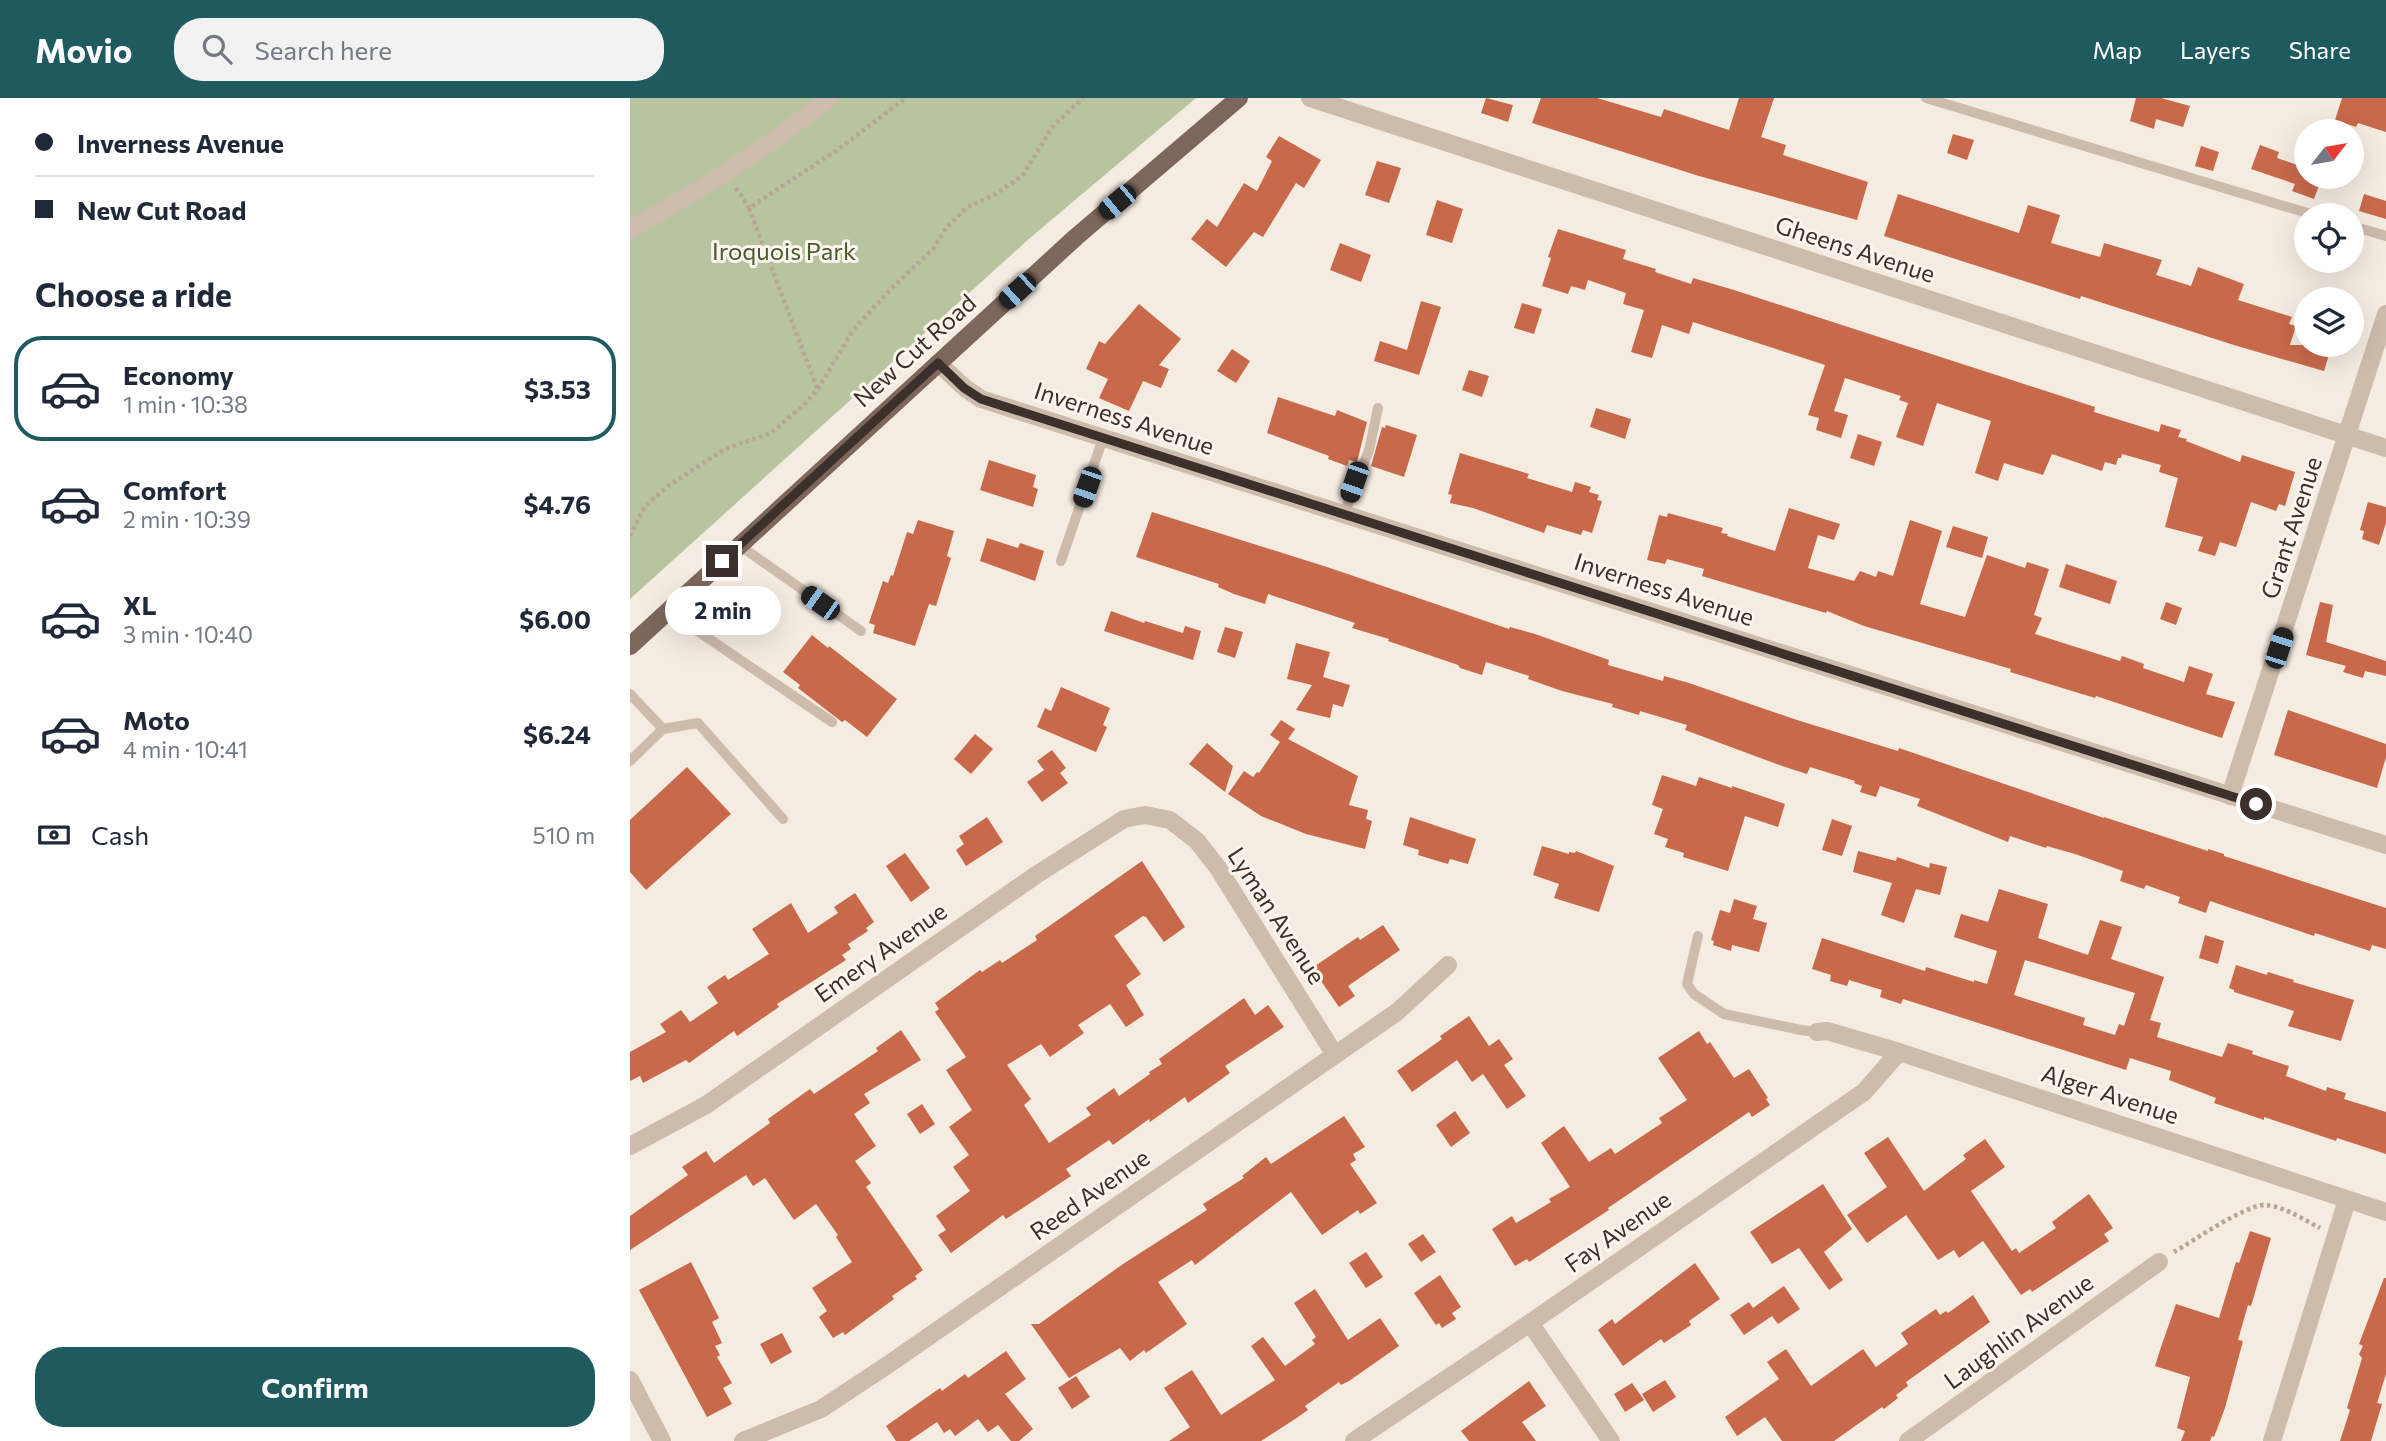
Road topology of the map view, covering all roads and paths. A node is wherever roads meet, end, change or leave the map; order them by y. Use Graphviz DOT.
graph roads {
  1 [pos="830,98"];
  2 [pos="906,98"];
  3 [pos="1083,98"];
  4 [pos="1238,98"];
  5 [pos="1310,98"];
  6 [pos="1926,98"];
  7 [pos="2294,209"];
  8 [pos="630,229"];
  9 [pos="2364,230"];
  10 [pos="2386,236"];
  11 [pos="2386,314"];
  12 [pos="938,363"];
  13 [pos="818,389"];
  14 [pos="1378,408"];
  15 [pos="2348,435"];
  16 [pos="1103,438"];
  17 [pos="2386,448"];
  18 [pos="1343,514"];
  19 [pos="630,536"];
  20 [pos="739,545"];
  21 [pos="1061,561"];
  22 [pos="668,611"];
  23 [pos="861,631"];
  24 [pos="630,646"];
  25 [pos="630,694"];
  26 [pos="832,722"];
  27 [pos="663,729"];
  28 [pos="630,761"];
  29 [pos="2230,796"];
  30 [pos="1163,818"];
  31 [pos="783,819"];
  32 [pos="2386,845"];
  33 [pos="1699,936"];
  34 [pos="1448,965"];
  35 [pos="1817,1032"];
  36 [pos="1899,1052"];
  37 [pos="1335,1055"];
  38 [pos="630,1146"];
  39 [pos="2347,1200"];
  40 [pos="2386,1212"];
  41 [pos="2336,1233"];
  42 [pos="2159,1262"];
  43 [pos="1530,1323"];
  44 [pos="630,1380"];
  45 [pos="662,1441"];
  46 [pos="743,1441"];
  47 [pos="1354,1441"];
  48 [pos="1611,1441"];
  49 [pos="1908,1441"];
  50 [pos="2272,1441"];
  1 -- 8 [label="street"];
  2 -- 13 [label="path"];
  3 -- 13 [label="path"];
  4 -- 12 [label="main road, New Cut Road"];
  5 -- 15 [label="street, Gheens Avenue"];
  6 -- 7 [label="lane"];
  9 -- 10 [label="lane"];
  11 -- 15 [label="street, Grant Avenue"];
  12 -- 16 [label="street, Inverness Avenue"];
  12 -- 20 [label="main road, New Cut Road"];
  13 -- 19 [label="path"];
  14 -- 18 [label="lane"];
  15 -- 17 [label="street, Gheens Avenue"];
  15 -- 29 [label="street, Grant Avenue"];
  16 -- 18 [label="street, Inverness Avenue"];
  16 -- 21 [label="lane"];
  18 -- 29 [label="street, Inverness Avenue"];
  20 -- 22 [label="main road, New Cut Road"];
  20 -- 23 [label="lane"];
  22 -- 24 [label="main road, New Cut Road"];
  22 -- 26 [label="lane"];
  25 -- 27 [label="lane"];
  27 -- 28 [label="lane"];
  27 -- 31 [label="lane"];
  29 -- 32 [label="street, Inverness Avenue"];
  30 -- 37 [label="street, Lyman Avenue"];
  30 -- 38 [label="street, Emery Avenue"];
  33 -- 35 [label="lane"];
  34 -- 37 [label="street, Reed Avenue"];
  35 -- 36 [label="street, Alger Avenue"];
  36 -- 39 [label="street, Alger Avenue"];
  36 -- 43 [label="street, Fay Avenue"];
  37 -- 46 [label="street, Reed Avenue"];
  39 -- 40 [label="street, Alger Avenue"];
  39 -- 41 [label="street"];
  41 -- 42 [label="path"];
  41 -- 50 [label="street"];
  42 -- 49 [label="street, Laughlin Avenue"];
  43 -- 47 [label="street, Fay Avenue"];
  43 -- 48 [label="street"];
  44 -- 45 [label="street"];
}
